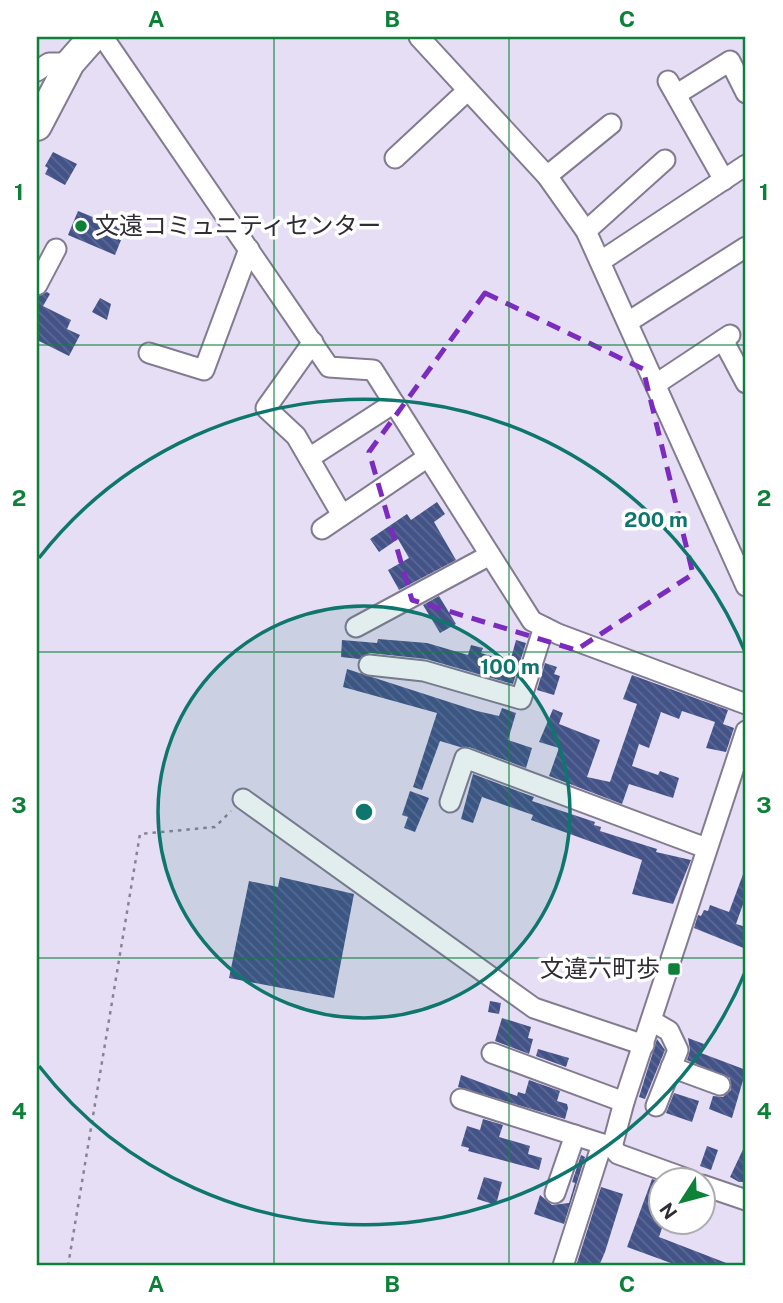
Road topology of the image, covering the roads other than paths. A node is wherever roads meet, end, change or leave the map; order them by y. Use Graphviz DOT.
graph roads {
  1 [pos="93,37"];
  2 [pos="103,37"];
  3 [pos="419,37"];
  4 [pos="70,62"];
  5 [pos="37,71"];
  6 [pos="467,91"];
  7 [pos="746,93"];
  8 [pos="611,124"];
  9 [pos="37,126"];
  10 [pos="395,159"];
  11 [pos="665,160"];
  12 [pos="746,165"];
  13 [pos="547,176"];
  14 [pos="724,180"];
  15 [pos="586,231"];
  16 [pos="746,247"];
  17 [pos="56,249"];
  18 [pos="249,249"];
  19 [pos="601,261"];
  20 [pos="37,285"];
  21 [pos="628,322"];
  22 [pos="313,342"];
  23 [pos="149,353"];
  24 [pos="746,383"];
  25 [pos="656,384"];
  26 [pos="394,403"];
  27 [pos="309,457"];
  28 [pos="428,457"];
  29 [pos="342,515"];
  30 [pos="322,529"];
  31 [pos="490,555"];
  32 [pos="746,586"];
  33 [pos="356,627"];
  34 [pos="544,627"];
  35 [pos="369,666"];
  36 [pos="746,704"];
  37 [pos="746,730"];
  38 [pos="243,799"];
  39 [pos="450,802"];
  40 [pos="706,848"];
  41 [pos="652,1021"];
  42 [pos="644,1045"];
  43 [pos="492,1053"];
  44 [pos="671,1067"];
  45 [pos="720,1085"];
  46 [pos="461,1099"];
  47 [pos="624,1102"];
  48 [pos="656,1106"];
  49 [pos="575,1135"];
  50 [pos="607,1146"];
  51 [pos="650,1166"];
  52 [pos="716,1190"];
  53 [pos="555,1193"];
  54 [pos="746,1200"];
  55 [pos="563,1266"];
  1 -- 4 [label="highway"];
  2 -- 18 [label="street"];
  3 -- 6 [label="street"];
  4 -- 5 [label="street"];
  4 -- 9 [label="highway"];
  6 -- 10 [label="street"];
  6 -- 13 [label="street"];
  7 -- 14 [label="street"];
  8 -- 13 [label="street"];
  11 -- 15 [label="street"];
  12 -- 14 [label="street"];
  13 -- 15 [label="street"];
  14 -- 19 [label="street"];
  15 -- 19 [label="street"];
  16 -- 21 [label="street"];
  17 -- 20 [label="street"];
  18 -- 22 [label="street"];
  18 -- 23 [label="street"];
  19 -- 21 [label="street"];
  21 -- 25 [label="street"];
  22 -- 26 [label="street"];
  22 -- 27 [label="street"];
  24 -- 25 [label="street"];
  25 -- 32 [label="street"];
  26 -- 27 [label="street"];
  26 -- 28 [label="street"];
  27 -- 29 [label="street"];
  28 -- 29 [label="street"];
  28 -- 31 [label="street"];
  29 -- 30 [label="street"];
  31 -- 33 [label="street"];
  31 -- 34 [label="street"];
  34 -- 35 [label="street"];
  34 -- 36 [label="street"];
  37 -- 40 [label="street"];
  38 -- 42 [label="street"];
  39 -- 40 [label="street"];
  40 -- 41 [label="street"];
  41 -- 42 [label="street"];
  41 -- 44 [label="street"];
  42 -- 47 [label="street"];
  43 -- 47 [label="street"];
  44 -- 45 [label="street"];
  44 -- 48 [label="street"];
  46 -- 49 [label="street"];
  47 -- 50 [label="street"];
  49 -- 50 [label="street"];
  49 -- 53 [label="street"];
  50 -- 51 [label="street"];
  50 -- 55 [label="street"];
  52 -- 54 [label="street"];
}
